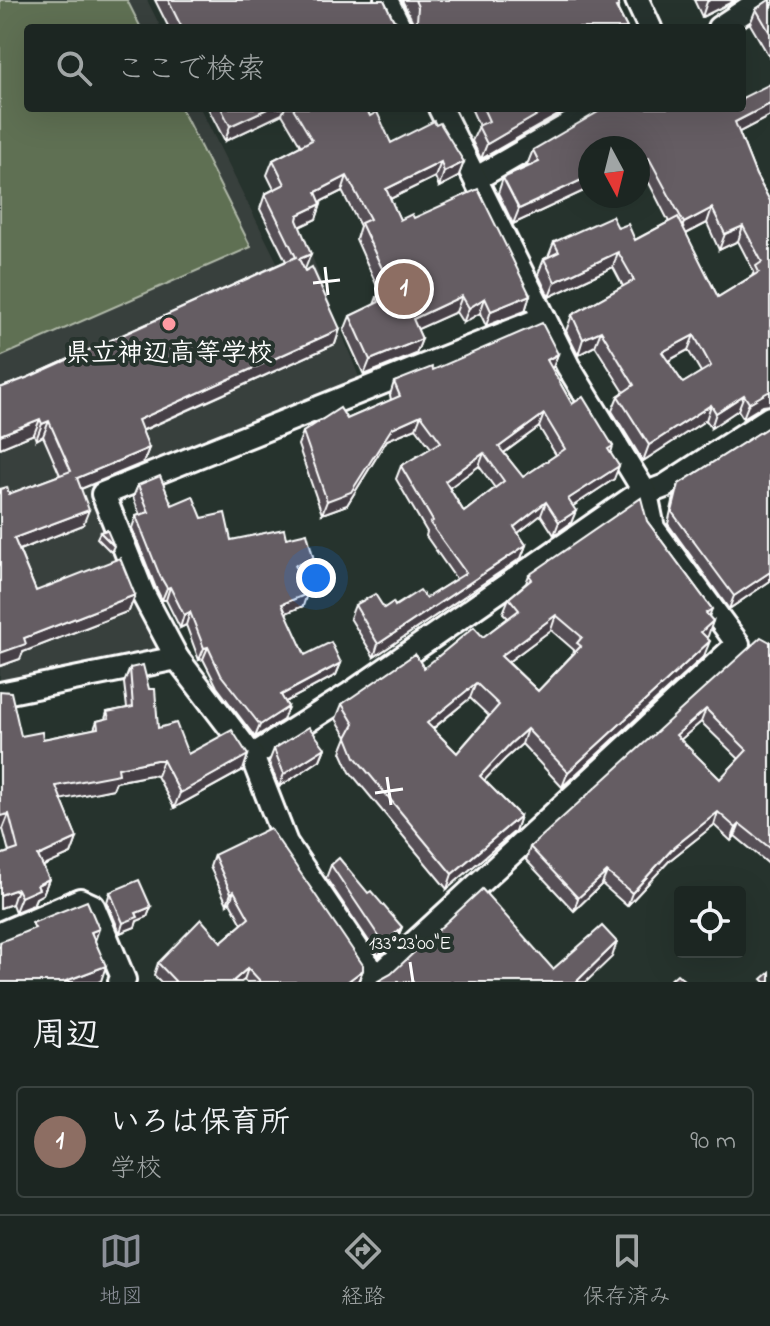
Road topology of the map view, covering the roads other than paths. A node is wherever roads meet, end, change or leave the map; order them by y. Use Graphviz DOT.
graph roads {
  1 [pos="386,0"];
  2 [pos="637,0"];
  3 [pos="761,0"];
  4 [pos="398,24"];
  5 [pos="648,24"];
  6 [pos="725,24"];
  7 [pos="442,112"];
  8 [pos="591,112"];
  9 [pos="477,178"];
  10 [pos="544,318"];
  11 [pos="770,418"];
  12 [pos="646,494"];
  13 [pos="177,658"];
  14 [pos="0,694"];
  15 [pos="252,756"];
  16 [pos="0,934"];
  17 [pos="374,980"];
  18 [pos="120,982"];
  1 -- 4 [label="street"];
  2 -- 5 [label="street"];
  3 -- 6 [label="street"];
  7 -- 9 [label="street"];
  8 -- 9 [label="street"];
  9 -- 10 [label="street"];
  10 -- 12 [label="street"];
  10 -- 13 [label="street"];
  11 -- 12 [label="street"];
  12 -- 15 [label="street"];
  12 -- 17 [label="street"];
  13 -- 14 [label="street"];
  13 -- 15 [label="street"];
  15 -- 17 [label="street"];
  16 -- 18 [label="street"];
}
